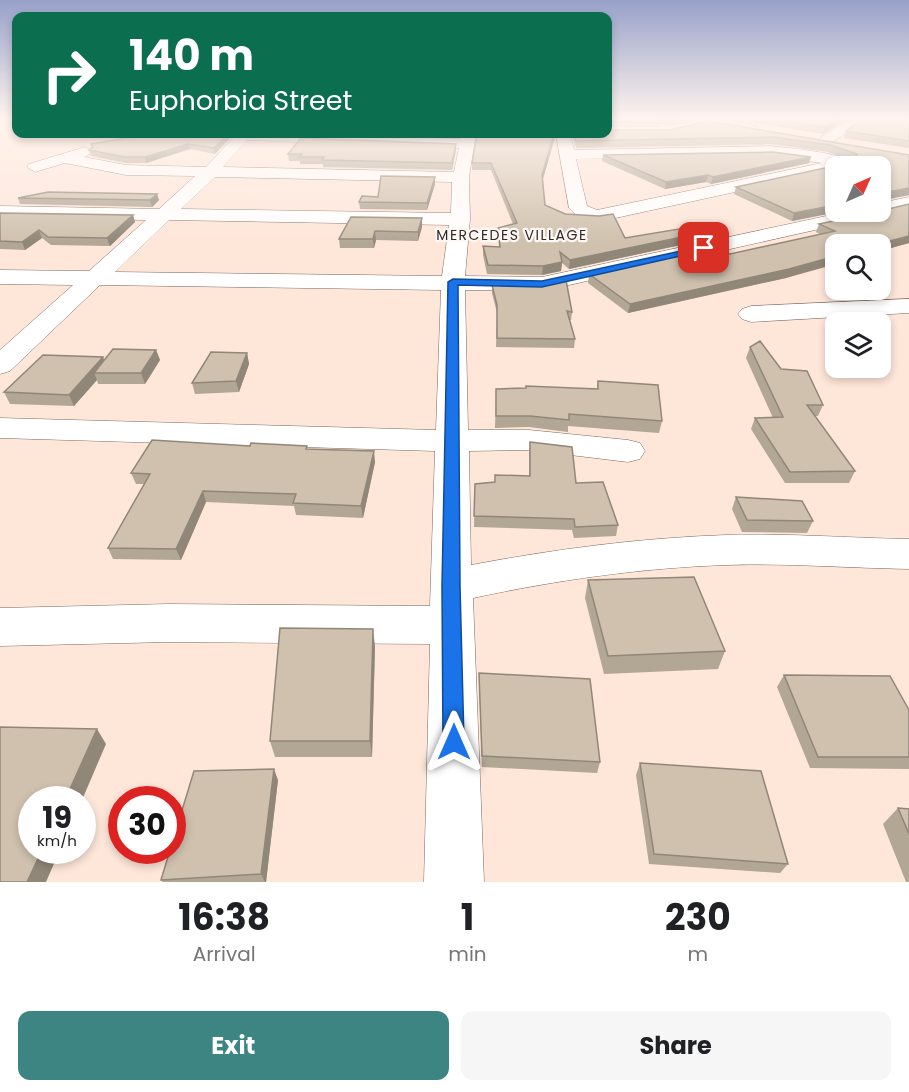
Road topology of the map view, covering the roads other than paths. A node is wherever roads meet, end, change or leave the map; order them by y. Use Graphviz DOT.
graph roads {
  1 [pos="56,160"];
  2 [pos="74,160"];
  3 [pos="221,160"];
  4 [pos="464,160"];
  5 [pos="568,160"];
  6 [pos="35,167"];
  7 [pos="825,167"];
  8 [pos="209,173"];
  9 [pos="461,177"];
  10 [pos="909,203"];
  11 [pos="891,207"];
  12 [pos="0,212"];
  13 [pos="165,214"];
  14 [pos="460,219"];
  15 [pos="825,222"];
  16 [pos="0,277"];
  17 [pos="95,278"];
  18 [pos="453,282"];
  19 [pos="909,306"];
  20 [pos="751,314"];
  21 [pos="0,365"];
  22 [pos="0,428"];
  23 [pos="453,441"];
  24 [pos="628,451"];
  25 [pos="909,554"];
  26 [pos="452,605"];
  27 [pos="0,627"];
  28 [pos="454,882"];
  1 -- 6 [label="street"];
  2 -- 8 [label="street"];
  3 -- 8 [label="street"];
  4 -- 9 [label="street"];
  5 -- 7 [label="street"];
  8 -- 9 [label="street"];
  8 -- 13 [label="street"];
  9 -- 14 [label="street"];
  10 -- 11 [label="street"];
  12 -- 13 [label="street"];
  13 -- 14 [label="street"];
  13 -- 17 [label="street"];
  14 -- 18 [label="street"];
  15 -- 18 [label="street"];
  16 -- 17 [label="street"];
  17 -- 18 [label="street"];
  17 -- 21 [label="street"];
  18 -- 23 [label="street"];
  19 -- 20 [label="street"];
  22 -- 23 [label="street"];
  23 -- 24 [label="street"];
  23 -- 26 [label="street"];
  25 -- 26 [label="street"];
  26 -- 27 [label="street"];
  26 -- 28 [label="street"];
}
